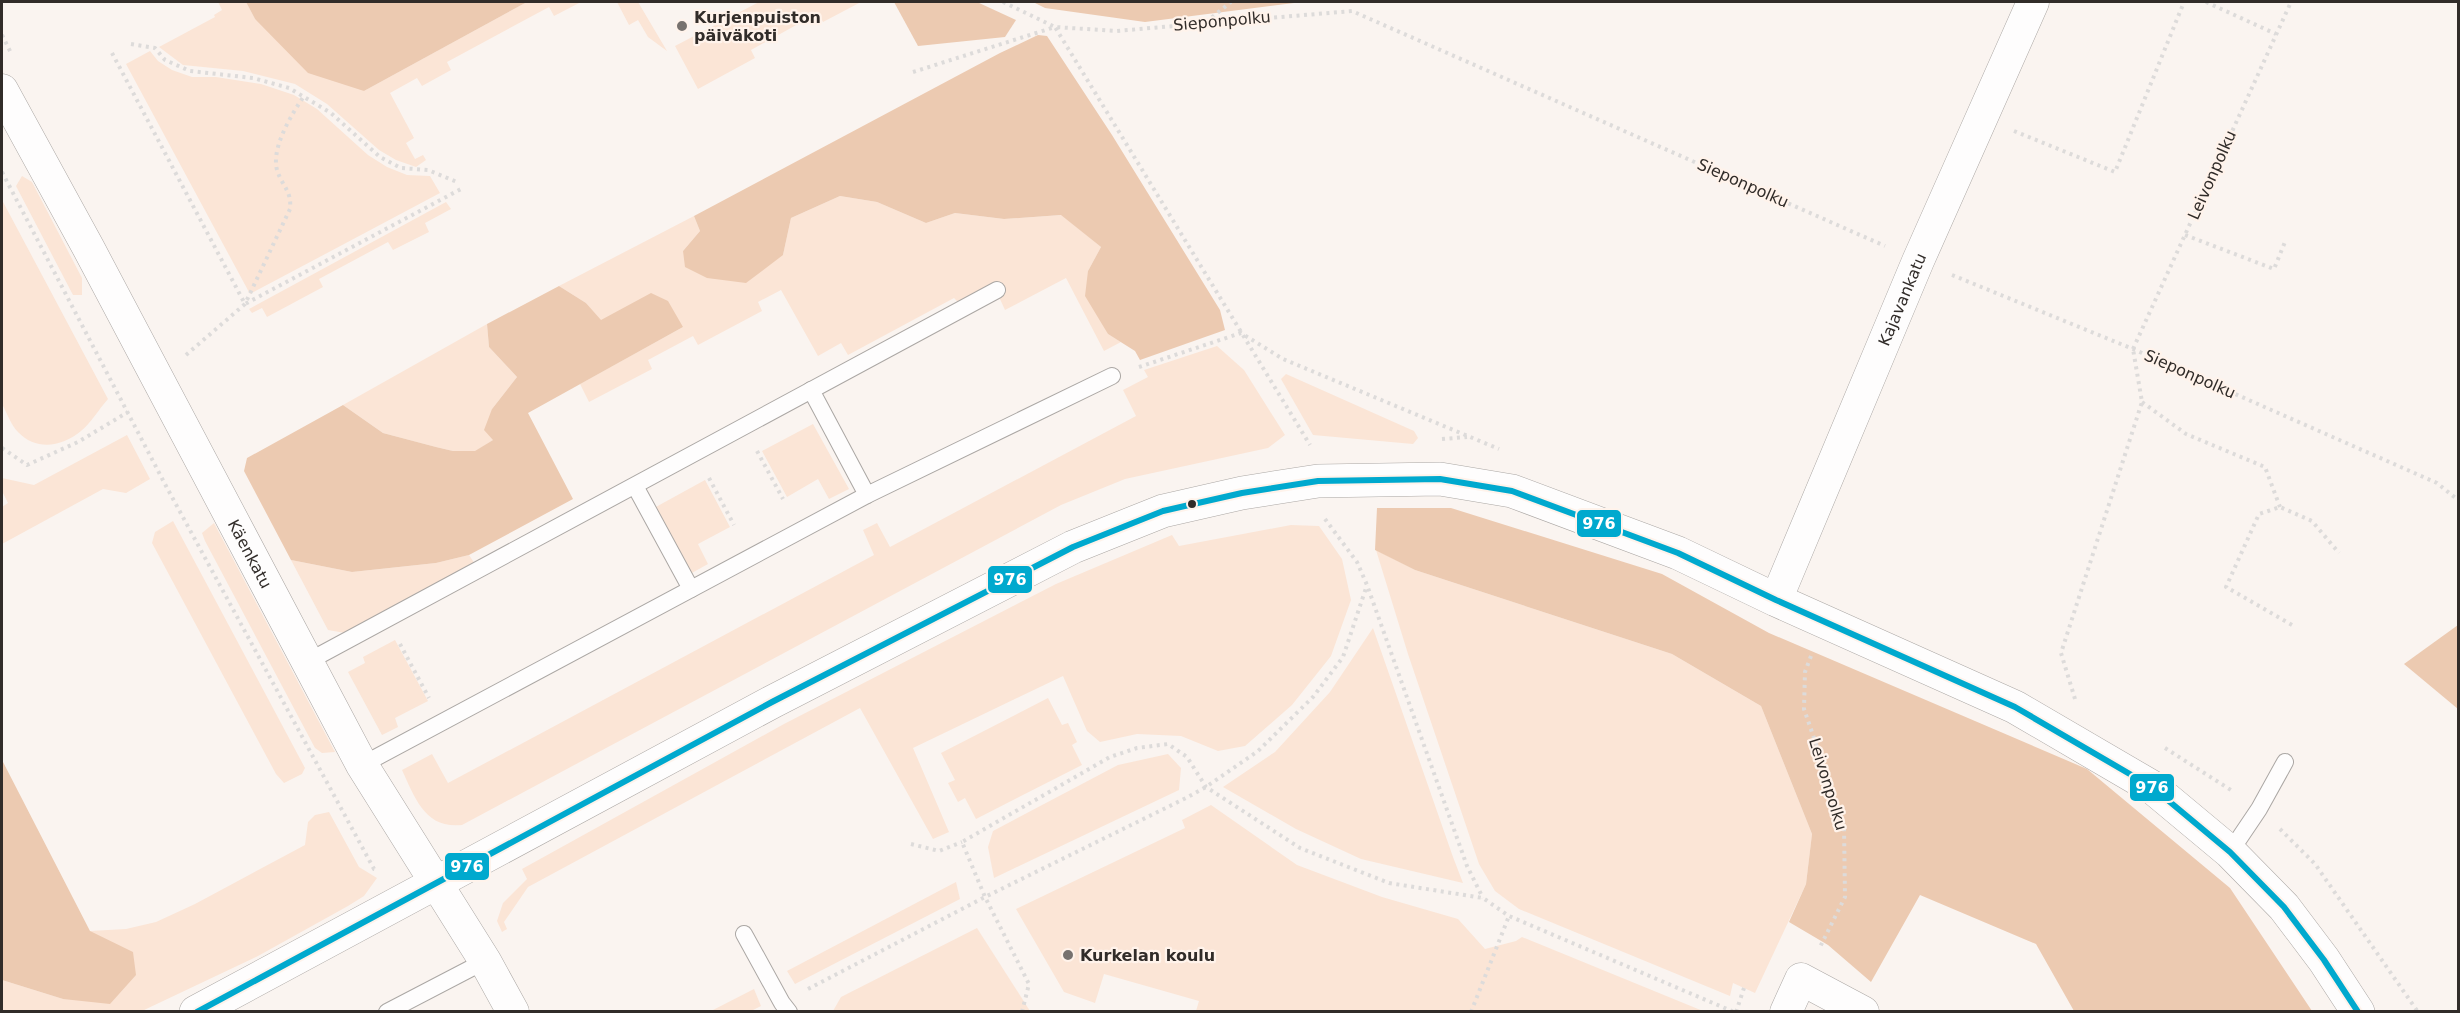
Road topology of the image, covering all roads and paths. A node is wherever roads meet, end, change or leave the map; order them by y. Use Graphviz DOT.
graph roads {
  1 [pos="1003,2"];
  2 [pos="1231,2"];
  3 [pos="2033,2"];
  4 [pos="2184,2"];
  5 [pos="2206,2"];
  6 [pos="2291,2"];
  7 [pos="1206,22"];
  8 [pos="1055,27"];
  9 [pos="2276,34"];
  10 [pos="131,44"];
  11 [pos="112,53"];
  12 [pos="914,72"];
  13 [pos="2,90"];
  14 [pos="304,96"];
  15 [pos="2009,129"];
  16 [pos="2,172"];
  17 [pos="457,182"];
  18 [pos="461,189"];
  19 [pos="2185,235"];
  20 [pos="2284,242"];
  21 [pos="1918,261"];
  22 [pos="997,290"];
  23 [pos="245,304"];
  24 [pos="1241,333"];
  25 [pos="2133,349"];
  26 [pos="184,356"];
  27 [pos="1112,376"];
  28 [pos="811,390"];
  29 [pos="2142,402"];
  30 [pos="128,412"];
  31 [pos="744,426"];
  32 [pos="1468,437"];
  33 [pos="2,448"];
  34 [pos="695,453"];
  35 [pos="1318,481"];
  36 [pos="635,486"];
  37 [pos="867,495"];
  38 [pos="783,499"];
  39 [pos="2458,500"];
  40 [pos="2280,507"];
  41 [pos="734,525"];
  42 [pos="1335,531"];
  43 [pos="2339,553"];
  44 [pos="1367,585"];
  45 [pos="691,589"];
  46 [pos="1776,600"];
  47 [pos="387,619"];
  48 [pos="1824,621"];
  49 [pos="2292,625"];
  50 [pos="307,662"];
  51 [pos="2076,700"];
  52 [pos="442,723"];
  53 [pos="2285,762"];
  54 [pos="362,765"];
  55 [pos="1206,787"];
  56 [pos="962,842"];
  57 [pos="911,844"];
  58 [pos="2230,852"];
  59 [pos="374,869"];
  60 [pos="437,883"];
  61 [pos="985,897"];
  62 [pos="1483,898"];
  63 [pos="1509,916"];
  64 [pos="744,934"];
  65 [pos="484,961"];
  66 [pos="1801,979"];
  67 [pos="1744,988"];
  68 [pos="786,1007"];
  69 [pos="196,1011"];
  70 [pos="387,1011"];
  71 [pos="513,1011"];
  72 [pos="1022,1011"];
  73 [pos="1472,1011"];
  74 [pos="1735,1011"];
  75 [pos="1786,1011"];
  76 [pos="1863,1011"];
  77 [pos="2358,1011"];
  1 -- 8 [label="path, Sieponpolku"];
  2 -- 7 [label="path"];
  3 -- 21 [label="street, Kajavankatu"];
  4 -- 15 [label="path"];
  5 -- 9 [label="path"];
  6 -- 9 [label="path, Leivonpolku"];
  7 -- 8 [label="path, Sieponpolku"];
  7 -- 21 [label="path, Sieponpolku"];
  8 -- 12 [label="path"];
  8 -- 24 [label="path"];
  9 -- 19 [label="path, Leivonpolku"];
  10 -- 14 [label="path"];
  11 -- 23 [label="path"];
  13 -- 50 [label="street, Käenkatu"];
  14 -- 17 [label="path"];
  14 -- 23 [label="path"];
  16 -- 30 [label="path"];
  18 -- 23 [label="path"];
  19 -- 20 [label="path"];
  19 -- 25 [label="path, Leivonpolku"];
  21 -- 25 [label="path, Sieponpolku"];
  21 -- 46 [label="street, Kajavankatu"];
  22 -- 28 [label="lane"];
  23 -- 26 [label="path"];
  24 -- 27 [label="path"];
  24 -- 32 [label="path"];
  24 -- 35 [label="path"];
  25 -- 29 [label="path"];
  25 -- 39 [label="path, Sieponpolku"];
  27 -- 37 [label="lane"];
  28 -- 31 [label="lane"];
  28 -- 37 [label="lane"];
  29 -- 40 [label="path"];
  29 -- 51 [label="path"];
  30 -- 33 [label="path"];
  30 -- 59 [label="path"];
  31 -- 34 [label="lane"];
  31 -- 38 [label="path"];
  34 -- 36 [label="lane"];
  34 -- 41 [label="path"];
  35 -- 46 [label="street"];
  35 -- 60 [label="street"];
  36 -- 45 [label="lane"];
  36 -- 47 [label="lane"];
  37 -- 45 [label="lane"];
  40 -- 43 [label="path"];
  40 -- 49 [label="path"];
  42 -- 44 [label="path"];
  44 -- 55 [label="path"];
  44 -- 62 [label="path"];
  45 -- 52 [label="lane"];
  46 -- 48 [label="street"];
  47 -- 50 [label="lane"];
  47 -- 52 [label="path"];
  48 -- 58 [label="street"];
  48 -- 66 [label="path, Leivonpolku"];
  50 -- 54 [label="street, Käenkatu"];
  52 -- 54 [label="lane"];
  53 -- 58 [label="lane"];
  54 -- 60 [label="street, Käenkatu"];
  55 -- 56 [label="path"];
  55 -- 61 [label="path"];
  55 -- 62 [label="path"];
  56 -- 57 [label="path"];
  56 -- 61 [label="path"];
  58 -- 77 [label="street"];
  60 -- 65 [label="street, Käenkatu"];
  60 -- 69 [label="street"];
  61 -- 68 [label="path"];
  61 -- 72 [label="path"];
  62 -- 63 [label="path"];
  63 -- 73 [label="path"];
  63 -- 74 [label="path"];
  64 -- 68 [label="lane"];
  65 -- 70 [label="lane"];
  65 -- 71 [label="street, Käenkatu"];
  66 -- 75 [label="street"];
  66 -- 76 [label="street"];
  67 -- 74 [label="path"];
}
